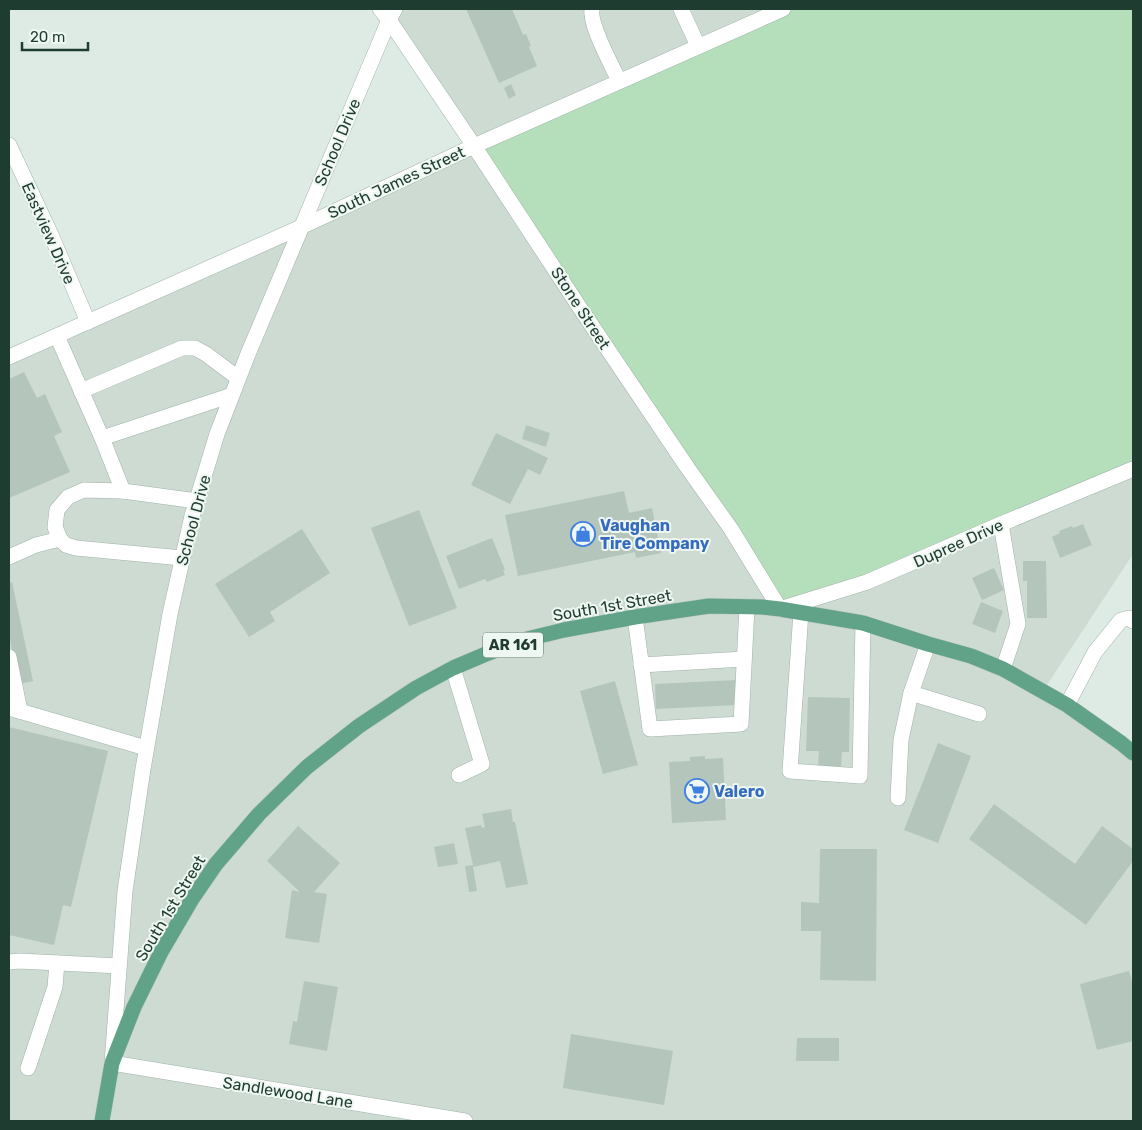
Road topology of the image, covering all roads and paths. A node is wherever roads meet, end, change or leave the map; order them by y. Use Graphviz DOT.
graph roads {
  1 [pos="592,9"];
  2 [pos="681,9"];
  3 [pos="777,10"];
  4 [pos="388,12"];
  5 [pos="698,46"];
  6 [pos="619,81"];
  7 [pos="9,145"];
  8 [pos="474,146"];
  9 [pos="301,227"];
  10 [pos="88,322"];
  11 [pos="57,336"];
  12 [pos="9,357"];
  13 [pos="238,378"];
  14 [pos="81,391"];
  15 [pos="232,395"];
  16 [pos="102,438"];
  17 [pos="1133,469"];
  18 [pos="123,491"];
  19 [pos="197,500"];
  20 [pos="1002,524"];
  21 [pos="60,540"];
  22 [pos="9,557"];
  23 [pos="182,558"];
  24 [pos="747,607"];
  25 [pos="780,609"];
  26 [pos="801,612"];
  27 [pos="635,617"];
  28 [pos="1133,621"];
  29 [pos="863,623"];
  30 [pos="928,644"];
  31 [pos="9,657"];
  32 [pos="744,659"];
  33 [pos="641,665"];
  34 [pos="453,668"];
  35 [pos="1003,670"];
  36 [pos="911,693"];
  37 [pos="1067,705"];
  38 [pos="14,709"];
  39 [pos="979,714"];
  40 [pos="146,748"];
  41 [pos="1133,753"];
  42 [pos="459,775"];
  43 [pos="898,798"];
  44 [pos="9,962"];
  45 [pos="57,963"];
  46 [pos="120,966"];
  47 [pos="112,1063"];
  48 [pos="28,1068"];
  49 [pos="102,1121"];
  50 [pos="465,1121"];
  1 -- 6 [label="street"];
  2 -- 5 [label="street"];
  3 -- 5 [label="street, South James Street"];
  4 -- 8 [label="street, Stone Street"];
  4 -- 9 [label="street, School Drive"];
  5 -- 6 [label="street, South James Street"];
  6 -- 8 [label="street, South James Street"];
  7 -- 10 [label="street, Eastview Drive"];
  8 -- 9 [label="street, South James Street"];
  8 -- 25 [label="street, Stone Street"];
  9 -- 10 [label="street, South James Street"];
  9 -- 13 [label="street, School Drive"];
  10 -- 11 [label="street, South James Street"];
  11 -- 12 [label="street, South James Street"];
  11 -- 14 [label="street"];
  13 -- 14 [label="street"];
  13 -- 15 [label="street, School Drive"];
  14 -- 16 [label="street"];
  15 -- 16 [label="street"];
  15 -- 19 [label="street, School Drive"];
  16 -- 18 [label="street"];
  17 -- 20 [label="street, Dupree Drive"];
  18 -- 19 [label="street"];
  18 -- 21 [label="street"];
  19 -- 23 [label="street, School Drive"];
  20 -- 25 [label="street, Dupree Drive"];
  20 -- 35 [label="street"];
  21 -- 22 [label="street"];
  21 -- 23 [label="street"];
  23 -- 40 [label="street, School Drive"];
  24 -- 25 [label="main road, South 1st Street / AR 161"];
  24 -- 27 [label="main road, South 1st Street / AR 161"];
  24 -- 32 [label="street"];
  25 -- 26 [label="main road, South 1st Street / AR 161"];
  26 -- 29 [label="main road, South 1st Street / AR 161"];
  26 -- 29 [label="street"];
  27 -- 33 [label="street"];
  27 -- 34 [label="main road, South 1st Street / AR 161"];
  28 -- 37 [label="street"];
  29 -- 30 [label="main road, South 1st Street / AR 161"];
  30 -- 35 [label="main road, South 1st Street / AR 161"];
  30 -- 36 [label="street"];
  31 -- 38 [label="street"];
  32 -- 33 [label="street"];
  32 -- 33 [label="street"];
  34 -- 42 [label="street"];
  34 -- 47 [label="main road, South 1st Street / AR 161"];
  35 -- 37 [label="main road, South 1st Street / AR 161"];
  36 -- 39 [label="street"];
  36 -- 43 [label="street"];
  37 -- 41 [label="main road, South 1st Street / AR 161"];
  38 -- 40 [label="street"];
  40 -- 46 [label="street, School Drive"];
  44 -- 45 [label="street"];
  45 -- 46 [label="street"];
  45 -- 48 [label="street"];
  46 -- 47 [label="street, School Drive"];
  47 -- 49 [label="main road, South 1st Street / AR 161"];
  47 -- 50 [label="street, Sandlewood Lane"];
}
